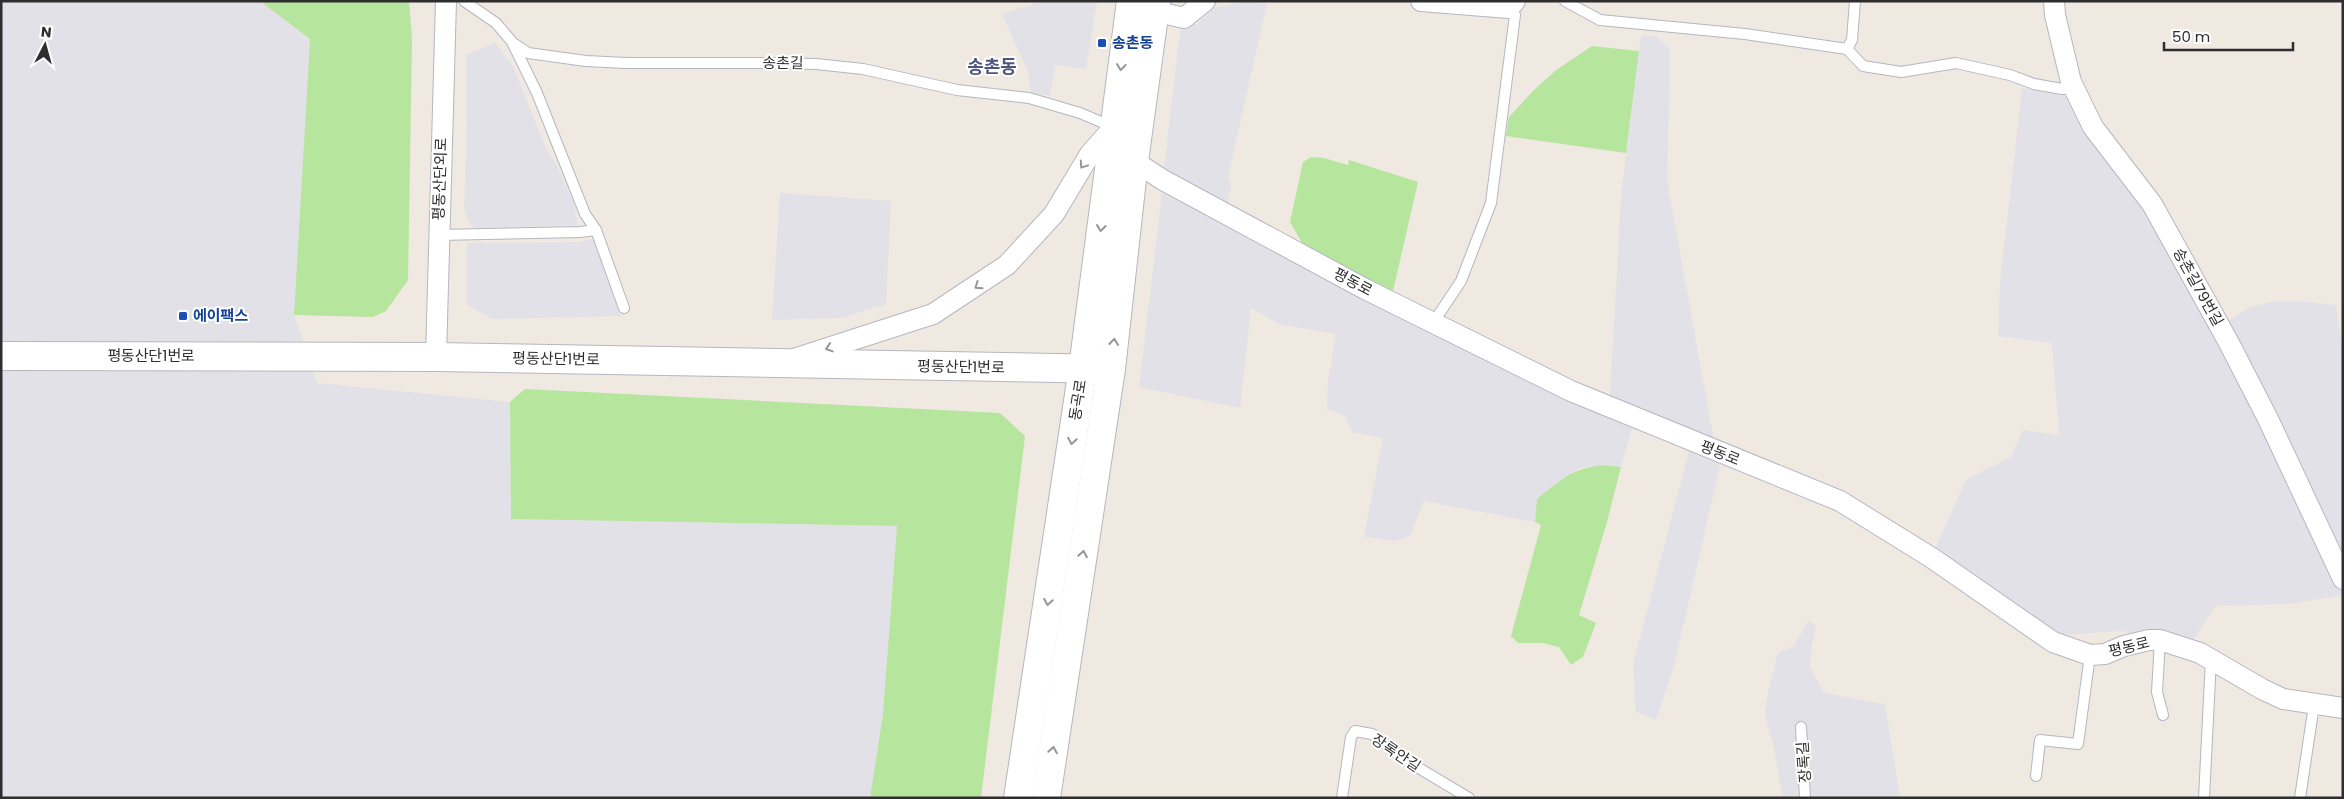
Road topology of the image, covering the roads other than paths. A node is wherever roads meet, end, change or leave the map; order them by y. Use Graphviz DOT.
graph roads {
  1 [pos="446,1"];
  2 [pos="464,1"];
  3 [pos="1205,1"];
  4 [pos="1421,1"];
  5 [pos="1565,1"];
  6 [pos="1855,1"];
  7 [pos="2054,1"];
  8 [pos="1147,4"];
  9 [pos="1512,5"];
  10 [pos="513,43"];
  11 [pos="1847,49"];
  12 [pos="2074,88"];
  13 [pos="1114,127"];
  14 [pos="1134,161"];
  15 [pos="596,230"];
  16 [pos="438,235"];
  17 [pos="624,308"];
  18 [pos="1433,323"];
  19 [pos="1,356"];
  20 [pos="436,357"];
  21 [pos="779,364"];
  22 [pos="1083,368"];
  23 [pos="1111,369"];
  24 [pos="2343,578"];
  25 [pos="2160,640"];
  26 [pos="2090,655"];
  27 [pos="2212,659"];
  28 [pos="2314,705"];
  29 [pos="2343,708"];
  30 [pos="2163,716"];
  31 [pos="1801,727"];
  32 [pos="2036,776"];
  33 [pos="1018,798"];
  34 [pos="1046,798"];
  35 [pos="1342,798"];
  36 [pos="1469,798"];
  37 [pos="1805,798"];
  38 [pos="2204,798"];
  39 [pos="2300,798"];
  1 -- 16 [label="street, 평동산단외로"];
  2 -- 10 [label="lane, 송촌길"];
  3 -- 8 [label="street"];
  4 -- 9 [label="street"];
  5 -- 11 [label="lane"];
  6 -- 11 [label="lane"];
  7 -- 12 [label="street, 송촌길79번길"];
  8 -- 13 [label="main road, 동곡로, one-way"];
  8 -- 14 [label="main road, 동곡로"];
  9 -- 18 [label="lane"];
  10 -- 13 [label="lane, 송촌길"];
  10 -- 15 [label="lane"];
  11 -- 12 [label="lane"];
  12 -- 24 [label="street, 송촌길79번길"];
  13 -- 14 [label="street, 평동로"];
  13 -- 21 [label="street, one-way"];
  13 -- 22 [label="main road, 동곡로, one-way"];
  14 -- 18 [label="street, 평동로"];
  23 -- 14 [label="main road, 동곡로, one-way"];
  15 -- 16 [label="lane"];
  15 -- 17 [label="lane"];
  16 -- 20 [label="street, 평동산단외로"];
  18 -- 26 [label="street, 평동로"];
  19 -- 20 [label="main road, 평동산단1번로"];
  20 -- 21 [label="main road, 평동산단1번로"];
  21 -- 22 [label="main road, 평동산단1번로"];
  22 -- 23 [label="main road, 평동산단1번로"];
  22 -- 33 [label="main road, 동곡로, one-way"];
  34 -- 23 [label="main road, 동곡로, one-way"];
  25 -- 26 [label="street, 평동로"];
  25 -- 27 [label="street, 평동로"];
  25 -- 30 [label="lane"];
  26 -- 32 [label="lane"];
  27 -- 28 [label="street, 평동로"];
  27 -- 38 [label="lane"];
  28 -- 29 [label="street, 평동로"];
  28 -- 39 [label="lane"];
  31 -- 37 [label="lane, 장록길"];
  35 -- 36 [label="lane, 장록안길"];
}
